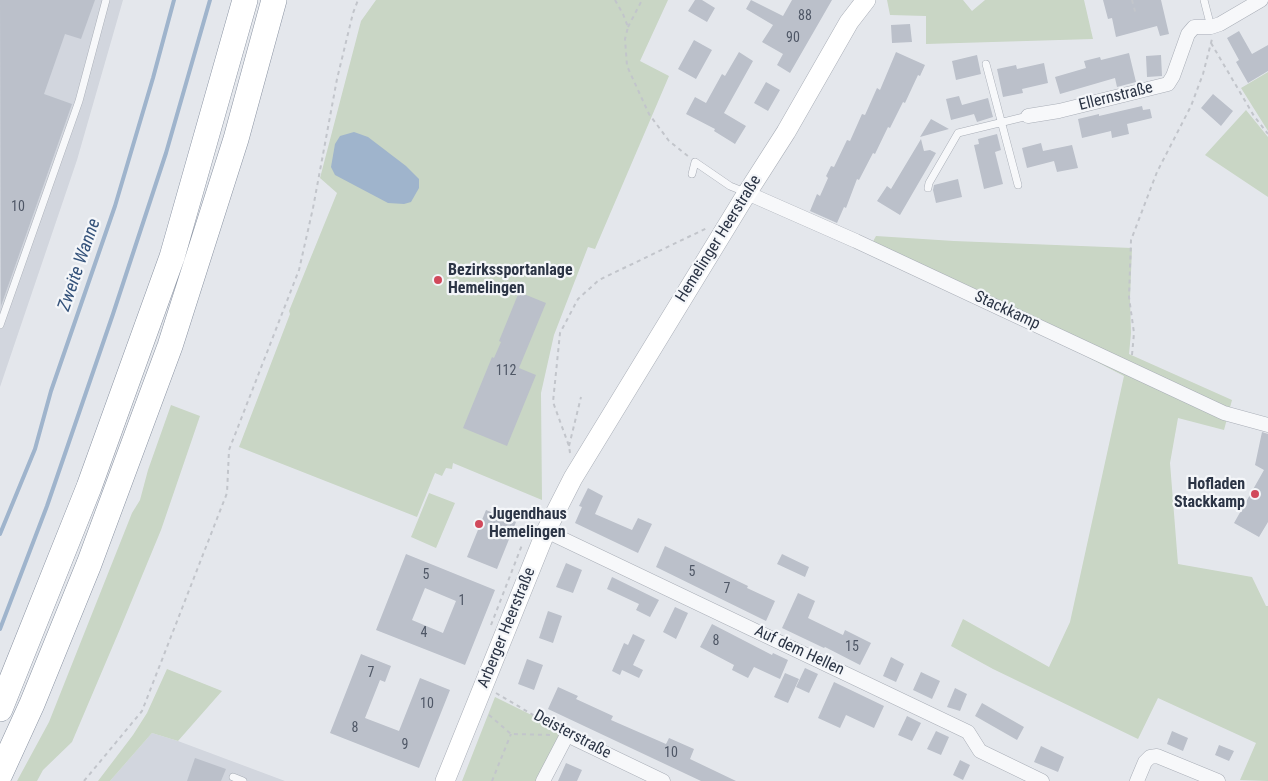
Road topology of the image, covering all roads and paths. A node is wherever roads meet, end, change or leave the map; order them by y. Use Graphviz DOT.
graph roads {
  1 [pos="106,0"];
  2 [pos="245,0"];
  3 [pos="274,0"];
  4 [pos="358,0"];
  5 [pos="615,0"];
  6 [pos="642,0"];
  7 [pos="866,0"];
  8 [pos="1132,0"];
  9 [pos="1204,0"];
  10 [pos="1261,0"];
  11 [pos="1136,15"];
  12 [pos="628,27"];
  13 [pos="1211,27"];
  14 [pos="1211,43"];
  15 [pos="986,64"];
  16 [pos="1028,116"];
  17 [pos="1002,122"];
  18 [pos="1268,134"];
  19 [pos="694,162"];
  20 [pos="692,174"];
  21 [pos="1018,185"];
  22 [pos="928,188"];
  23 [pos="747,193"];
  24 [pos="728,223"];
  25 [pos="0,325"];
  26 [pos="1131,368"];
  27 [pos="581,398"];
  28 [pos="1268,425"];
  29 [pos="569,446"];
  30 [pos="573,478"];
  31 [pos="546,530"];
  32 [pos="483,686"];
  33 [pos="476,705"];
  34 [pos="0,709"];
  35 [pos="511,734"];
  36 [pos="567,735"];
  37 [pos="0,774"];
  38 [pos="233,777"];
  39 [pos="84,781"];
  40 [pos="243,781"];
  41 [pos="445,781"];
  42 [pos="492,781"];
  43 [pos="544,781"];
  44 [pos="664,781"];
  45 [pos="1042,781"];
  46 [pos="1137,781"];
  47 [pos="1218,781"];
  1 -- 25 [label="lane"];
  2 -- 34 [label="highway"];
  3 -- 37 [label="highway"];
  4 -- 39 [label="path"];
  5 -- 12 [label="path"];
  6 -- 12 [label="path"];
  7 -- 23 [label="main road, Hemelinger Heerstraße"];
  8 -- 11 [label="path"];
  9 -- 13 [label="lane"];
  10 -- 13 [label="street, Ellernstraße"];
  12 -- 19 [label="path"];
  13 -- 14 [label="path"];
  13 -- 16 [label="street, Ellernstraße"];
  14 -- 18 [label="path"];
  14 -- 26 [label="path"];
  15 -- 17 [label="lane"];
  16 -- 17 [label="lane, Ellernstraße"];
  17 -- 21 [label="lane"];
  17 -- 22 [label="lane, Ellernstraße"];
  19 -- 20 [label="lane"];
  19 -- 23 [label="lane"];
  23 -- 24 [label="main road, Hemelinger Heerstraße"];
  23 -- 26 [label="street, Stackkamp"];
  24 -- 29 [label="path"];
  24 -- 30 [label="main road, Hemelinger Heerstraße"];
  26 -- 28 [label="street, Stackkamp"];
  27 -- 29 [label="path"];
  29 -- 30 [label="path"];
  30 -- 31 [label="main road, Arberger Heerstraße"];
  31 -- 32 [label="main road, Arberger Heerstraße"];
  31 -- 45 [label="street, Auf dem Hellen"];
  32 -- 33 [label="main road, Arberger Heerstraße"];
  32 -- 36 [label="path, Deisterstraße"];
  33 -- 35 [label="path"];
  33 -- 41 [label="main road, Arberger Heerstraße"];
  35 -- 36 [label="path"];
  35 -- 42 [label="path"];
  36 -- 43 [label="street"];
  36 -- 44 [label="street, Deisterstraße"];
  38 -- 40 [label="lane"];
  46 -- 47 [label="street"];
}
